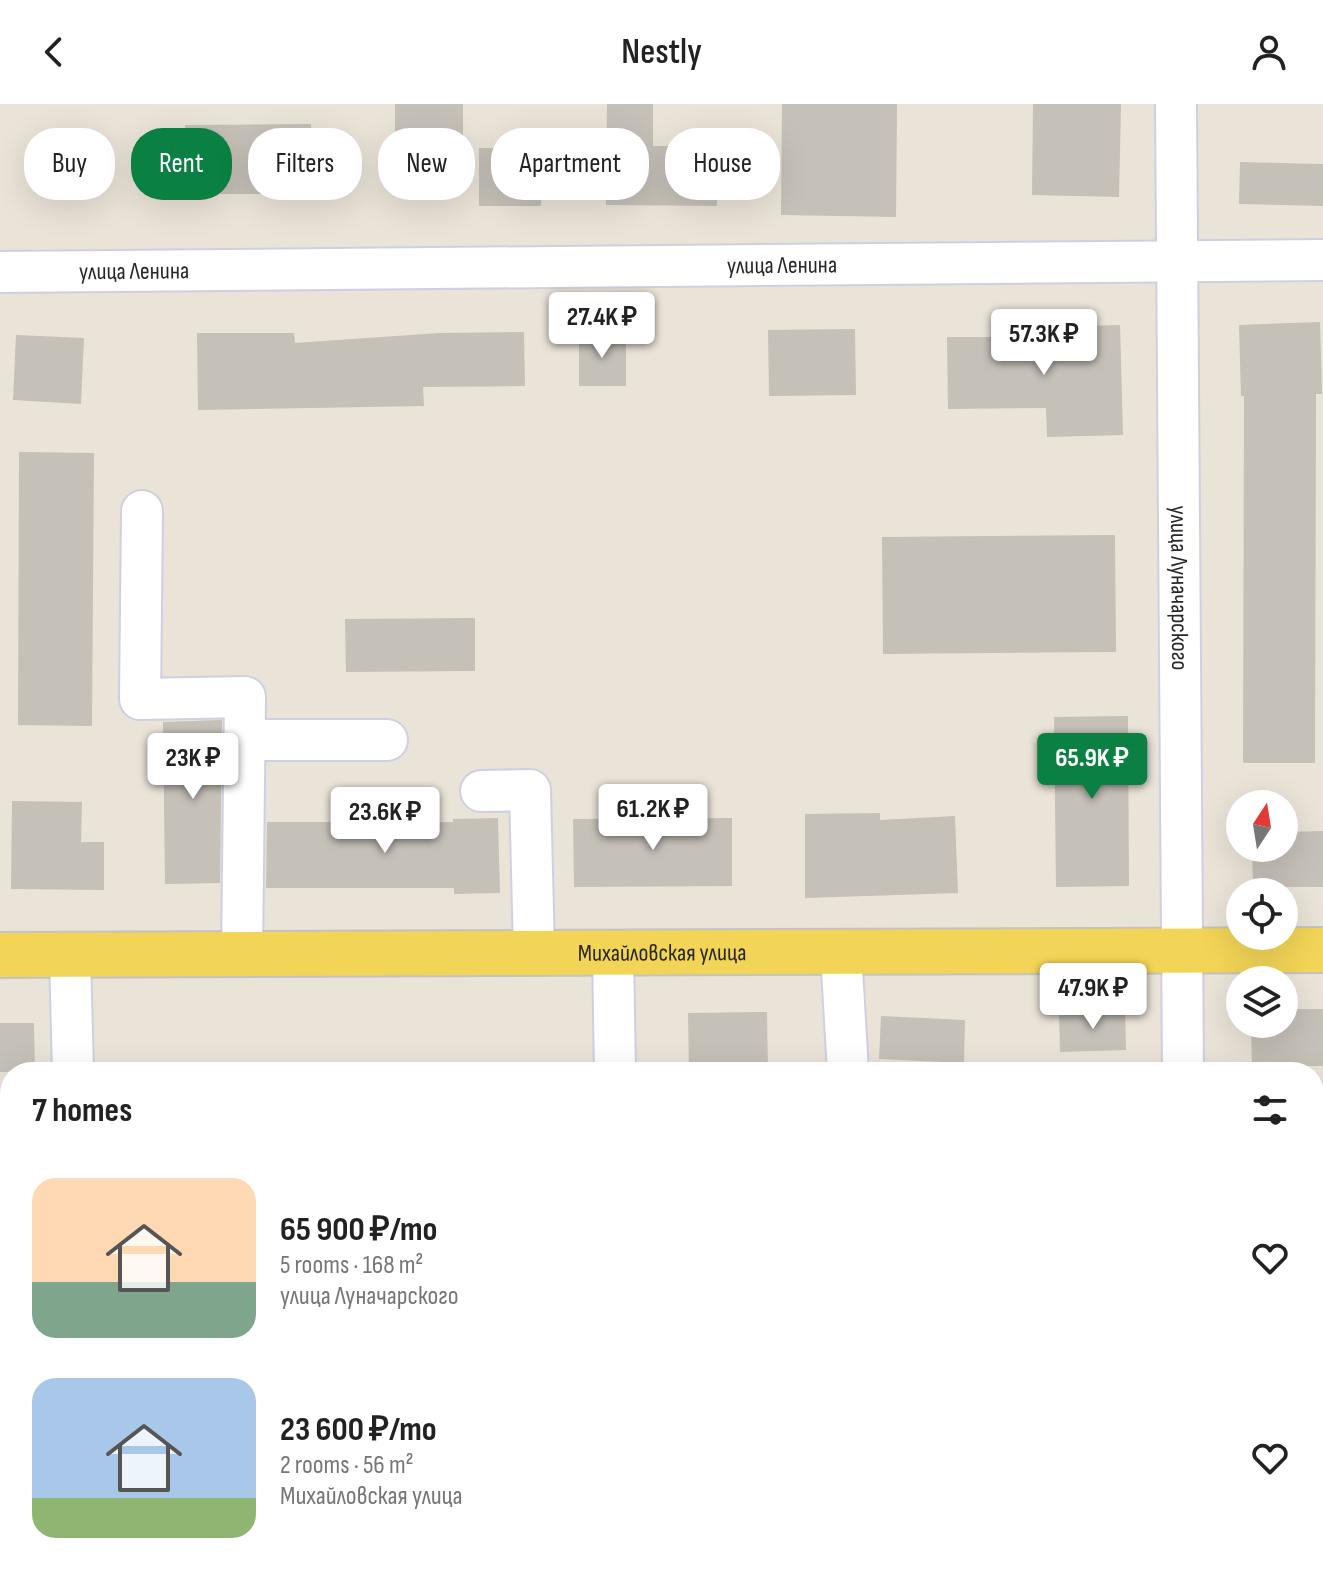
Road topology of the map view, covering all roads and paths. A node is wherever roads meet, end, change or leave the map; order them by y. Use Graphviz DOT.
graph roads {
  1 [pos="1176,104"];
  2 [pos="1323,260"];
  3 [pos="1176,261"];
  4 [pos="0,272"];
  5 [pos="142,511"];
  6 [pos="244,740"];
  7 [pos="387,740"];
  8 [pos="481,791"];
  9 [pos="1323,950"];
  10 [pos="1183,951"];
  11 [pos="841,952"];
  12 [pos="534,953"];
  13 [pos="613,953"];
  14 [pos="0,955"];
  15 [pos="70,955"];
  16 [pos="242,955"];
  17 [pos="73,1062"];
  18 [pos="615,1062"];
  19 [pos="847,1062"];
  20 [pos="1183,1062"];
  1 -- 3 [label="street, улица Луначарского"];
  2 -- 3 [label="street, улица Ленина"];
  3 -- 4 [label="street, улица Ленина"];
  3 -- 10 [label="street, улица Луначарского"];
  5 -- 6 [label="street"];
  6 -- 7 [label="street"];
  6 -- 16 [label="street"];
  8 -- 12 [label="street"];
  9 -- 10 [label="main road, Михайловская улица"];
  10 -- 11 [label="main road, Михайловская улица"];
  10 -- 20 [label="street, улица Луначарского"];
  11 -- 13 [label="main road, Михайловская улица"];
  11 -- 19 [label="street"];
  12 -- 13 [label="main road, Михайловская улица"];
  12 -- 16 [label="main road, Михайловская улица"];
  13 -- 18 [label="street"];
  14 -- 15 [label="main road, Михайловская улица"];
  15 -- 16 [label="main road, Михайловская улица"];
  15 -- 17 [label="street"];
}
